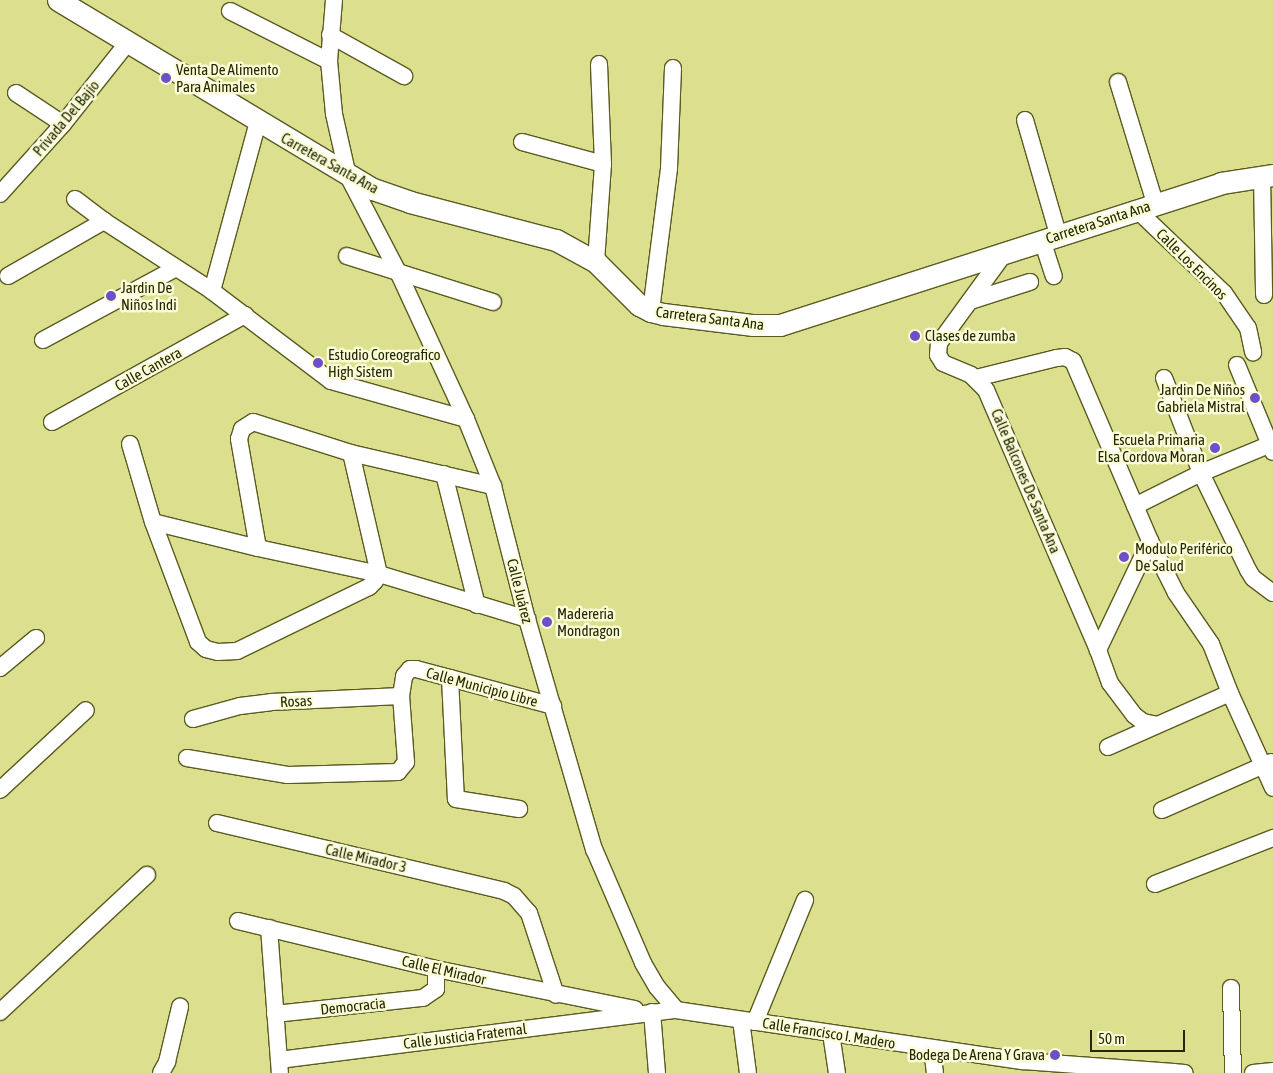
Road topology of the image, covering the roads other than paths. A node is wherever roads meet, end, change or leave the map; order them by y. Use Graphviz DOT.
graph roads {
  1 [pos="58,0"];
  2 [pos="334,0"];
  3 [pos="230,12"];
  4 [pos="330,36"];
  5 [pos="129,41"];
  6 [pos="329,61"];
  7 [pos="599,64"];
  8 [pos="673,68"];
  9 [pos="404,76"];
  10 [pos="1118,82"];
  11 [pos="16,93"];
  12 [pos="1025,120"];
  13 [pos="258,122"];
  14 [pos="63,124"];
  15 [pos="522,142"];
  16 [pos="603,164"];
  17 [pos="348,176"];
  18 [pos="1268,176"];
  19 [pos="0,194"];
  20 [pos="75,198"];
  21 [pos="1146,206"];
  22 [pos="104,221"];
  23 [pos="1050,237"];
  24 [pos="1004,254"];
  25 [pos="347,256"];
  26 [pos="596,262"];
  27 [pos="176,268"];
  28 [pos="400,274"];
  29 [pos="8,276"];
  30 [pos="1054,276"];
  31 [pos="1030,282"];
  32 [pos="212,291"];
  33 [pos="1264,295"];
  34 [pos="970,301"];
  35 [pos="493,302"];
  36 [pos="651,311"];
  37 [pos="245,315"];
  38 [pos="43,340"];
  39 [pos="1253,352"];
  40 [pos="1237,365"];
  41 [pos="976,378"];
  42 [pos="1164,378"];
  43 [pos="466,418"];
  44 [pos="52,422"];
  45 [pos="130,444"];
  46 [pos="1272,446"];
  47 [pos="351,453"];
  48 [pos="1201,473"];
  49 [pos="444,474"];
  50 [pos="493,486"];
  51 [pos="1135,506"];
  52 [pos="153,522"];
  53 [pos="1150,541"];
  54 [pos="258,548"];
  55 [pos="379,574"];
  56 [pos="1273,593"];
  57 [pos="477,605"];
  58 [pos="527,619"];
  59 [pos="36,638"];
  60 [pos="1098,650"];
  61 [pos="0,668"];
  62 [pos="450,678"];
  63 [pos="1230,693"];
  64 [pos="401,696"];
  65 [pos="553,706"];
  66 [pos="86,710"];
  67 [pos="193,719"];
  68 [pos="1157,724"];
  69 [pos="1108,748"];
  70 [pos="187,758"];
  71 [pos="1268,763"];
  72 [pos="1273,788"];
  73 [pos="0,790"];
  74 [pos="519,809"];
  75 [pos="1162,810"];
  76 [pos="216,823"];
  77 [pos="1273,838"];
  78 [pos="147,875"];
  79 [pos="1155,884"];
  80 [pos="804,900"];
  81 [pos="238,921"];
  82 [pos="270,928"];
  83 [pos="436,969"];
  84 [pos="1231,988"];
  85 [pos="556,995"];
  86 [pos="180,1007"];
  87 [pos="676,1010"];
  88 [pos="0,1012"];
  89 [pos="652,1012"];
  90 [pos="275,1014"];
  91 [pos="748,1021"];
  92 [pos="831,1033"];
  93 [pos="932,1049"];
  94 [pos="279,1067"];
  95 [pos="1024,1067"];
  96 [pos="1273,1071"];
  97 [pos="161,1073"];
  98 [pos="657,1073"];
  99 [pos="748,1073"];
  100 [pos="837,1073"];
  101 [pos="935,1073"];
  102 [pos="1185,1073"];
  103 [pos="1233,1073"];
  104 [pos="1253,1073"];
  1 -- 5 [label="main road, Carretera Santa Ana"];
  2 -- 4 [label="street, Calle Juárez"];
  3 -- 6 [label="street"];
  4 -- 6 [label="street, Calle Juárez"];
  4 -- 9 [label="street"];
  5 -- 13 [label="main road, Carretera Santa Ana"];
  5 -- 14 [label="street, Privada Del Bajío"];
  6 -- 17 [label="street, Calle Juárez"];
  7 -- 16 [label="street"];
  8 -- 36 [label="street"];
  10 -- 21 [label="street"];
  11 -- 14 [label="street"];
  12 -- 23 [label="street"];
  13 -- 17 [label="main road, Carretera Santa Ana"];
  13 -- 32 [label="street"];
  14 -- 19 [label="street, Privada Del Bajío"];
  15 -- 16 [label="street"];
  16 -- 26 [label="street"];
  17 -- 26 [label="main road, Carretera Santa Ana"];
  17 -- 28 [label="street, Calle Juárez"];
  18 -- 21 [label="main road, Carretera Santa Ana"];
  18 -- 33 [label="street"];
  20 -- 22 [label="street"];
  21 -- 23 [label="main road, Carretera Santa Ana"];
  21 -- 39 [label="street, Calle Los Encinos"];
  22 -- 27 [label="street"];
  22 -- 29 [label="street"];
  23 -- 24 [label="main road, Carretera Santa Ana"];
  23 -- 30 [label="street"];
  24 -- 34 [label="street"];
  24 -- 36 [label="main road, Carretera Santa Ana"];
  25 -- 28 [label="street"];
  26 -- 36 [label="main road, Carretera Santa Ana"];
  27 -- 32 [label="street"];
  27 -- 38 [label="street"];
  28 -- 35 [label="street"];
  28 -- 43 [label="street, Calle Juárez"];
  31 -- 34 [label="street"];
  32 -- 37 [label="street"];
  34 -- 41 [label="street"];
  37 -- 43 [label="street"];
  37 -- 44 [label="street, Calle Cantera"];
  40 -- 46 [label="street"];
  41 -- 51 [label="street"];
  41 -- 60 [label="street, Calle Balcones De Santa Ana"];
  42 -- 48 [label="street"];
  43 -- 50 [label="street, Calle Juárez"];
  45 -- 52 [label="street"];
  46 -- 48 [label="street"];
  47 -- 49 [label="street"];
  47 -- 54 [label="street"];
  47 -- 55 [label="street"];
  48 -- 51 [label="street"];
  48 -- 56 [label="street"];
  49 -- 50 [label="street"];
  49 -- 57 [label="street"];
  50 -- 58 [label="street, Calle Juárez"];
  51 -- 53 [label="street"];
  52 -- 54 [label="street"];
  52 -- 55 [label="street"];
  53 -- 60 [label="street"];
  53 -- 63 [label="street"];
  54 -- 55 [label="street"];
  55 -- 57 [label="street"];
  57 -- 58 [label="street"];
  58 -- 65 [label="street, Calle Juárez"];
  59 -- 61 [label="street"];
  60 -- 68 [label="street, Calle Balcones De Santa Ana"];
  62 -- 64 [label="street, Calle Municipio Libre"];
  62 -- 65 [label="street, Calle Municipio Libre"];
  62 -- 74 [label="street"];
  63 -- 68 [label="street"];
  63 -- 71 [label="street"];
  64 -- 67 [label="street, Rosas"];
  64 -- 70 [label="street"];
  65 -- 87 [label="street, Calle Juárez"];
  66 -- 73 [label="street"];
  68 -- 69 [label="street"];
  71 -- 72 [label="street"];
  71 -- 75 [label="street"];
  76 -- 85 [label="street, Calle Mirador 3"];
  77 -- 79 [label="street"];
  78 -- 88 [label="street"];
  80 -- 91 [label="street"];
  81 -- 82 [label="street, Calle El Mirador"];
  82 -- 83 [label="street, Calle El Mirador"];
  82 -- 90 [label="street"];
  83 -- 85 [label="street, Calle El Mirador"];
  83 -- 90 [label="street, Democracia"];
  84 -- 103 [label="street"];
  85 -- 89 [label="street, Calle El Mirador"];
  86 -- 97 [label="street"];
  87 -- 89 [label="street, Calle Francisco I. Madero"];
  87 -- 91 [label="street, Calle Francisco I. Madero"];
  89 -- 94 [label="street, Calle Justicia Fraternal"];
  89 -- 98 [label="street"];
  90 -- 94 [label="street"];
  91 -- 92 [label="street, Calle Francisco I. Madero"];
  91 -- 99 [label="street"];
  92 -- 93 [label="street, Calle Francisco I. Madero"];
  92 -- 100 [label="street"];
  93 -- 95 [label="street, Calle Francisco I. Madero"];
  93 -- 101 [label="street"];
  95 -- 102 [label="street, Calle Francisco I. Madero"];
  96 -- 104 [label="street"];
}
